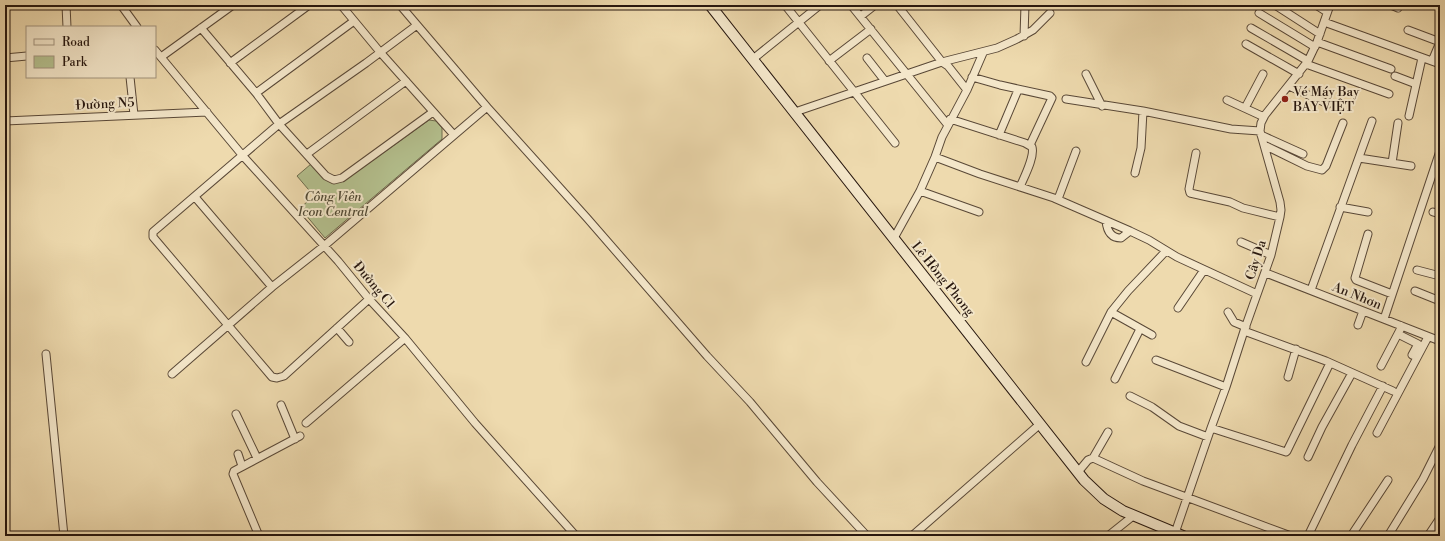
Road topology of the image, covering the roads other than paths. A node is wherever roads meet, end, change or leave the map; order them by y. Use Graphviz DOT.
graph roads {
  1 [pos="66,5"];
  2 [pos="121,5"];
  3 [pos="232,5"];
  4 [pos="309,5"];
  5 [pos="341,5"];
  6 [pos="400,5"];
  7 [pos="710,5"];
  8 [pos="785,5"];
  9 [pos="820,5"];
  10 [pos="851,5"];
  11 [pos="875,5"];
  12 [pos="897,5"];
  13 [pos="1025,5"];
  14 [pos="1275,5"];
  15 [pos="1316,5"];
  16 [pos="1328,9"];
  17 [pos="1259,13"];
  18 [pos="1050,14"];
  19 [pos="861,16"];
  20 [pos="354,21"];
  21 [pos="799,22"];
  22 [pos="1324,22"];
  23 [pos="417,25"];
  24 [pos="67,26"];
  25 [pos="136,26"];
  26 [pos="200,28"];
  27 [pos="1251,28"];
  28 [pos="871,29"];
  29 [pos="1408,30"];
  30 [pos="1320,34"];
  31 [pos="1024,36"];
  32 [pos="1440,42"];
  33 [pos="1246,44"];
  34 [pos="1316,44"];
  35 [pos="156,51"];
  36 [pos="380,52"];
  37 [pos="982,53"];
  38 [pos="26,56"];
  39 [pos="161,57"];
  40 [pos="5,58"];
  41 [pos="867,58"];
  42 [pos="1422,58"];
  43 [pos="752,59"];
  44 [pos="829,60"];
  45 [pos="1432,61"];
  46 [pos="942,62"];
  47 [pos="230,63"];
  48 [pos="1307,63"];
  49 [pos="1440,64"];
  50 [pos="1391,69"];
  51 [pos="908,74"];
  52 [pos="1086,74"];
  53 [pos="1263,74"];
  54 [pos="1299,74"];
  55 [pos="1395,76"];
  56 [pos="972,77"];
  57 [pos="130,78"];
  58 [pos="885,81"];
  59 [pos="406,82"];
  60 [pos="1416,84"];
  61 [pos="1289,86"];
  62 [pos="966,90"];
  63 [pos="1018,90"];
  64 [pos="854,91"];
  65 [pos="256,93"];
  66 [pos="1389,94"];
  67 [pos="1066,99"];
  68 [pos="1227,100"];
  69 [pos="1328,104"];
  70 [pos="1102,106"];
  71 [pos="487,107"];
  72 [pos="1245,108"];
  73 [pos="1143,111"];
  74 [pos="207,112"];
  75 [pos="433,112"];
  76 [pos="795,112"];
  77 [pos="134,115"];
  78 [pos="1409,116"];
  79 [pos="1264,117"];
  80 [pos="5,121"];
  81 [pos="1372,121"];
  82 [pos="949,122"];
  83 [pos="1398,122"];
  84 [pos="1343,123"];
  85 [pos="279,124"];
  86 [pos="1260,133"];
  87 [pos="454,135"];
  88 [pos="999,135"];
  89 [pos="895,143"];
  90 [pos="1030,145"];
  91 [pos="1264,145"];
  92 [pos="1076,151"];
  93 [pos="1440,151"];
  94 [pos="1196,153"];
  95 [pos="307,154"];
  96 [pos="1302,154"];
  97 [pos="243,156"];
  98 [pos="936,157"];
  99 [pos="1359,158"];
  100 [pos="1392,163"];
  101 [pos="1411,166"];
  102 [pos="1135,172"];
  103 [pos="1020,187"];
  104 [pos="920,191"];
  105 [pos="195,197"];
  106 [pos="1058,200"];
  107 [pos="1340,207"];
  108 [pos="979,212"];
  109 [pos="1368,212"];
  110 [pos="1280,217"];
  111 [pos="1106,221"];
  112 [pos="1130,231"];
  113 [pos="1368,234"];
  114 [pos="894,238"];
  115 [pos="1241,242"];
  116 [pos="324,246"];
  117 [pos="1166,251"];
  118 [pos="1272,255"];
  119 [pos="1204,270"];
  120 [pos="1417,270"];
  121 [pos="1266,273"];
  122 [pos="1440,276"];
  123 [pos="272,287"];
  124 [pos="1312,290"];
  125 [pos="1416,290"];
  126 [pos="1257,294"];
  127 [pos="1392,294"];
  128 [pos="369,299"];
  129 [pos="1440,301"];
  130 [pos="1178,308"];
  131 [pos="1363,311"];
  132 [pos="1112,312"];
  133 [pos="1228,312"];
  134 [pos="1384,319"];
  135 [pos="1358,325"];
  136 [pos="228,326"];
  137 [pos="1402,326"];
  138 [pos="337,328"];
  139 [pos="1140,329"];
  140 [pos="1245,329"];
  141 [pos="1398,334"];
  142 [pos="1152,335"];
  143 [pos="1428,336"];
  144 [pos="405,338"];
  145 [pos="1440,341"];
  146 [pos="349,342"];
  147 [pos="1296,349"];
  148 [pos="46,354"];
  149 [pos="1156,360"];
  150 [pos="1410,360"];
  151 [pos="1086,362"];
  152 [pos="1330,363"];
  153 [pos="1381,366"];
  154 [pos="1352,373"];
  155 [pos="172,374"];
  156 [pos="1288,377"];
  157 [pos="1115,379"];
  158 [pos="1383,386"];
  159 [pos="1226,387"];
  160 [pos="1393,391"];
  161 [pos="1130,396"];
  162 [pos="281,405"];
  163 [pos="236,414"];
  164 [pos="306,423"];
  165 [pos="1040,424"];
  166 [pos="1211,428"];
  167 [pos="1108,432"];
  168 [pos="1377,433"];
  169 [pos="1208,437"];
  170 [pos="1440,445"];
  171 [pos="238,454"];
  172 [pos="1308,457"];
  173 [pos="257,458"];
  174 [pos="1093,458"];
  175 [pos="242,466"];
  176 [pos="1078,472"];
  177 [pos="1388,480"];
  178 [pos="1187,498"];
  179 [pos="1133,516"];
  180 [pos="1440,518"];
  181 [pos="1179,534"];
  182 [pos="1282,534"];
  183 [pos="64,536"];
  184 [pos="258,536"];
  185 [pos="576,536"];
  186 [pos="867,536"];
  187 [pos="912,536"];
  188 [pos="1108,536"];
  189 [pos="1291,536"];
  190 [pos="1308,536"];
  191 [pos="1351,536"];
  192 [pos="1388,536"];
  193 [pos="1428,536"];
  1 -- 24 [label="street"];
  2 -- 25 [label="street"];
  3 -- 26 [label="street"];
  4 -- 47 [label="street"];
  5 -- 20 [label="street"];
  6 -- 23 [label="street"];
  7 -- 43 [label="main road, Lê Hồng Phong"];
  8 -- 21 [label="street"];
  9 -- 21 [label="street"];
  10 -- 19 [label="street"];
  11 -- 19 [label="street"];
  12 -- 46 [label="street"];
  13 -- 31 [label="street"];
  14 -- 30 [label="street"];
  15 -- 16 [label="street"];
  16 -- 22 [label="street"];
  17 -- 34 [label="street"];
  18 -- 31 [label="street"];
  19 -- 28 [label="street"];
  20 -- 36 [label="street"];
  20 -- 65 [label="street"];
  21 -- 43 [label="street"];
  21 -- 44 [label="street"];
  22 -- 30 [label="street"];
  22 -- 42 [label="street"];
  23 -- 36 [label="street"];
  23 -- 71 [label="street"];
  26 -- 39 [label="street"];
  26 -- 47 [label="street"];
  27 -- 48 [label="street"];
  28 -- 44 [label="street"];
  28 -- 51 [label="street"];
  29 -- 32 [label="street"];
  30 -- 34 [label="street"];
  31 -- 37 [label="street"];
  32 -- 45 [label="street"];
  33 -- 54 [label="street"];
  34 -- 48 [label="street"];
  34 -- 50 [label="street"];
  35 -- 39 [label="street, Đường C1"];
  36 -- 59 [label="street"];
  36 -- 85 [label="street"];
  37 -- 46 [label="street"];
  37 -- 56 [label="street"];
  38 -- 40 [label="street"];
  39 -- 74 [label="street, Đường C1"];
  41 -- 58 [label="street"];
  42 -- 45 [label="street"];
  42 -- 60 [label="street"];
  43 -- 76 [label="main road, Lê Hồng Phong"];
  44 -- 64 [label="street"];
  45 -- 49 [label="street"];
  46 -- 51 [label="street"];
  46 -- 62 [label="street"];
  47 -- 65 [label="street"];
  48 -- 54 [label="street"];
  48 -- 66 [label="street"];
  51 -- 58 [label="street"];
  51 -- 82 [label="street"];
  52 -- 70 [label="street"];
  53 -- 72 [label="street"];
  54 -- 61 [label="street"];
  55 -- 60 [label="street"];
  56 -- 62 [label="street"];
  56 -- 63 [label="street"];
  57 -- 77 [label="street"];
  58 -- 64 [label="street"];
  59 -- 75 [label="street"];
  59 -- 95 [label="street"];
  60 -- 78 [label="street"];
  61 -- 69 [label="street"];
  61 -- 79 [label="street"];
  62 -- 82 [label="street"];
  63 -- 88 [label="street"];
  63 -- 90 [label="street"];
  64 -- 76 [label="street"];
  64 -- 89 [label="street"];
  65 -- 85 [label="street"];
  67 -- 70 [label="street"];
  68 -- 72 [label="street"];
  70 -- 73 [label="street"];
  71 -- 87 [label="street"];
  71 -- 186 [label="street"];
  72 -- 79 [label="street"];
  73 -- 86 [label="street"];
  73 -- 102 [label="street"];
  74 -- 77 [label="street, Đường N5"];
  74 -- 97 [label="street, Đường C1"];
  75 -- 87 [label="street"];
  75 -- 95 [label="street"];
  76 -- 114 [label="main road, Lê Hồng Phong"];
  77 -- 80 [label="street, Đường N5"];
  79 -- 86 [label="street"];
  81 -- 99 [label="street"];
  82 -- 88 [label="street"];
  82 -- 98 [label="street"];
  83 -- 100 [label="street"];
  84 -- 91 [label="street"];
  85 -- 95 [label="street"];
  85 -- 97 [label="street"];
  86 -- 91 [label="street, Cây Da"];
  86 -- 96 [label="street"];
  87 -- 116 [label="street"];
  88 -- 90 [label="street"];
  90 -- 103 [label="street"];
  91 -- 110 [label="street, Cây Da"];
  92 -- 106 [label="street"];
  93 -- 127 [label="street"];
  94 -- 110 [label="street"];
  97 -- 105 [label="street"];
  97 -- 116 [label="street, Đường C1"];
  98 -- 103 [label="street"];
  98 -- 104 [label="street"];
  99 -- 100 [label="street"];
  99 -- 107 [label="street"];
  100 -- 101 [label="street"];
  103 -- 106 [label="street"];
  104 -- 108 [label="street"];
  104 -- 114 [label="street"];
  105 -- 123 [label="street"];
  105 -- 136 [label="street"];
  106 -- 111 [label="street"];
  107 -- 109 [label="street"];
  107 -- 124 [label="street"];
  110 -- 118 [label="street, Cây Da"];
  111 -- 112 [label="street"];
  111 -- 112 [label="street"];
  112 -- 117 [label="street"];
  113 -- 127 [label="street"];
  114 -- 165 [label="main road, Lê Hồng Phong"];
  115 -- 118 [label="street"];
  116 -- 123 [label="street"];
  116 -- 128 [label="street, Đường C1"];
  117 -- 119 [label="street"];
  117 -- 132 [label="street"];
  118 -- 121 [label="street, Cây Da"];
  119 -- 126 [label="street"];
  119 -- 130 [label="street"];
  120 -- 122 [label="street"];
  121 -- 124 [label="street, An Nhơn"];
  121 -- 126 [label="street, Cây Da"];
  123 -- 136 [label="street"];
  124 -- 131 [label="street, An Nhơn"];
  125 -- 129 [label="street"];
  126 -- 140 [label="street, Cây Da"];
  127 -- 134 [label="street"];
  128 -- 138 [label="street"];
  128 -- 144 [label="street, Đường C1"];
  131 -- 134 [label="street, An Nhơn"];
  131 -- 135 [label="street"];
  132 -- 139 [label="street"];
  132 -- 151 [label="street"];
  133 -- 140 [label="street"];
  134 -- 137 [label="street, An Nhơn"];
  136 -- 138 [label="street"];
  136 -- 155 [label="street"];
  137 -- 141 [label="street"];
  137 -- 143 [label="street, An Nhơn"];
  138 -- 146 [label="street"];
  139 -- 142 [label="street"];
  139 -- 157 [label="street"];
  140 -- 147 [label="street"];
  140 -- 159 [label="street, Cây Da"];
  141 -- 150 [label="street"];
  141 -- 153 [label="street"];
  143 -- 145 [label="street, An Nhơn"];
  143 -- 168 [label="street"];
  144 -- 164 [label="street"];
  144 -- 185 [label="street, Đường C1"];
  147 -- 152 [label="street"];
  147 -- 156 [label="street"];
  148 -- 183 [label="street"];
  149 -- 159 [label="street"];
  152 -- 154 [label="street"];
  152 -- 166 [label="street"];
  154 -- 158 [label="street"];
  154 -- 172 [label="street"];
  158 -- 160 [label="street"];
  158 -- 190 [label="street"];
  159 -- 166 [label="street, Cây Da"];
  161 -- 169 [label="street"];
  162 -- 173 [label="street"];
  163 -- 173 [label="street"];
  165 -- 176 [label="main road, Lê Hồng Phong"];
  165 -- 187 [label="street"];
  166 -- 169 [label="street, Cây Da"];
  167 -- 174 [label="street"];
  169 -- 178 [label="street, Cây Da"];
  170 -- 192 [label="street"];
  171 -- 175 [label="street"];
  173 -- 175 [label="street"];
  174 -- 176 [label="street"];
  174 -- 178 [label="street"];
  175 -- 184 [label="street"];
  176 -- 179 [label="main road, Lê Hồng Phong"];
  177 -- 191 [label="street"];
  178 -- 181 [label="street, Cây Da"];
  178 -- 182 [label="street"];
  179 -- 181 [label="main road, Lê Hồng Phong"];
  179 -- 188 [label="street"];
  180 -- 193 [label="street"];
  182 -- 189 [label="street"];
}
